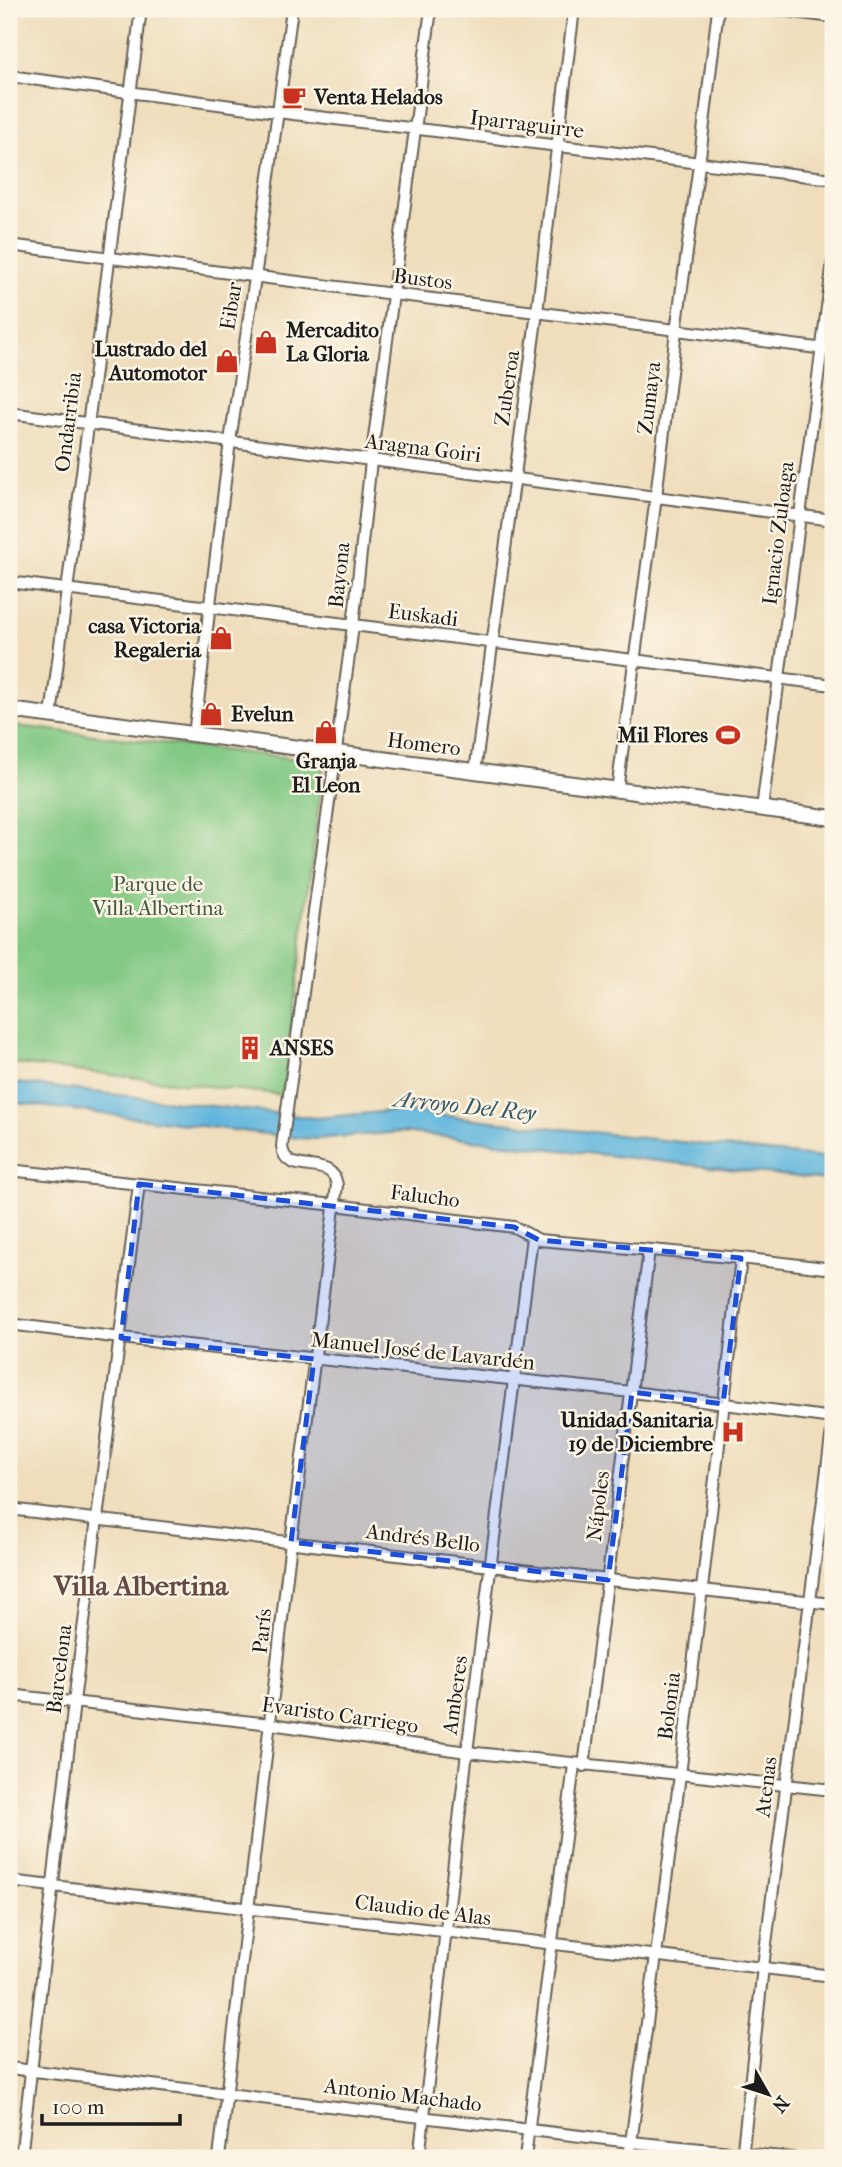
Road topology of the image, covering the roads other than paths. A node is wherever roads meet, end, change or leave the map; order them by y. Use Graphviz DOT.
graph roads {
  1 [pos="141,9"];
  2 [pos="292,9"];
  3 [pos="430,9"];
  4 [pos="574,9"];
  5 [pos="718,9"];
  6 [pos="770,9"];
  7 [pos="833,17"];
  8 [pos="9,76"];
  9 [pos="130,92"];
  10 [pos="277,112"];
  11 [pos="416,130"];
  12 [pos="556,147"];
  13 [pos="699,165"];
  14 [pos="833,179"];
  15 [pos="9,245"];
  16 [pos="109,259"];
  17 [pos="833,261"];
  18 [pos="255,278"];
  19 [pos="393,295"];
  20 [pos="537,312"];
  21 [pos="676,331"];
  22 [pos="827,349"];
  23 [pos="9,413"];
  24 [pos="87,423"];
  25 [pos="230,441"];
  26 [pos="371,461"];
  27 [pos="514,479"];
  28 [pos="656,497"];
  29 [pos="799,516"];
  30 [pos="833,520"];
  31 [pos="9,582"];
  32 [pos="68,590"];
  33 [pos="210,607"];
  34 [pos="353,626"];
  35 [pos="492,643"];
  36 [pos="635,661"];
  37 [pos="780,679"];
  38 [pos="833,685"];
  39 [pos="9,710"];
  40 [pos="51,716"];
  41 [pos="194,735"];
  42 [pos="334,754"];
  43 [pos="475,772"];
  44 [pos="617,791"];
  45 [pos="762,809"];
  46 [pos="833,818"];
  47 [pos="282,1146"];
  48 [pos="9,1170"];
  49 [pos="139,1184"];
  50 [pos="335,1205"];
  51 [pos="532,1237"];
  52 [pos="649,1250"];
  53 [pos="741,1258"];
  54 [pos="833,1269"];
  55 [pos="9,1324"];
  56 [pos="121,1338"];
  57 [pos="314,1359"];
  58 [pos="514,1380"];
  59 [pos="632,1392"];
  60 [pos="723,1404"];
  61 [pos="833,1420"];
  62 [pos="9,1509"];
  63 [pos="98,1519"];
  64 [pos="291,1542"];
  65 [pos="491,1566"];
  66 [pos="608,1580"];
  67 [pos="703,1589"];
  68 [pos="810,1601"];
  69 [pos="833,1604"];
  70 [pos="9,1695"];
  71 [pos="74,1702"];
  72 [pos="271,1724"];
  73 [pos="467,1752"];
  74 [pos="579,1765"];
  75 [pos="680,1775"];
  76 [pos="786,1785"];
  77 [pos="833,1790"];
  78 [pos="9,1881"];
  79 [pos="52,1887"];
  80 [pos="249,1909"];
  81 [pos="445,1932"];
  82 [pos="553,1945"];
  83 [pos="657,1956"];
  84 [pos="763,1967"];
  85 [pos="833,1976"];
  86 [pos="9,2068"];
  87 [pos="32,2071"];
  88 [pos="227,2093"];
  89 [pos="424,2118"];
  90 [pos="528,2129"];
  91 [pos="631,2141"];
  92 [pos="742,2156"];
  93 [pos="21,2158"];
  94 [pos="219,2158"];
  95 [pos="419,2158"];
  96 [pos="524,2158"];
  97 [pos="629,2158"];
  98 [pos="792,2158"];
  1 -- 9 [label="street, Ondarribia"];
  2 -- 10 [label="street, Eibar"];
  3 -- 11 [label="street, Bayona"];
  4 -- 12 [label="street, Zuberoa"];
  5 -- 13 [label="street, Zumaya"];
  6 -- 7 [label="street"];
  8 -- 9 [label="street, Iparraguirre"];
  9 -- 10 [label="street, Iparraguirre"];
  9 -- 16 [label="street, Ondarribia"];
  10 -- 11 [label="street, Iparraguirre"];
  10 -- 18 [label="street, Eibar"];
  11 -- 12 [label="street, Iparraguirre"];
  11 -- 19 [label="street, Bayona"];
  12 -- 13 [label="street, Iparraguirre"];
  12 -- 20 [label="street, Zuberoa"];
  13 -- 14 [label="street, Iparraguirre"];
  13 -- 21 [label="street, Zumaya"];
  15 -- 16 [label="street, Bustos"];
  16 -- 18 [label="street, Bustos"];
  16 -- 24 [label="street, Ondarribia"];
  17 -- 22 [label="street, Ignacio Zuloaga"];
  18 -- 19 [label="street, Bustos"];
  18 -- 25 [label="street, Eibar"];
  19 -- 20 [label="street, Bustos"];
  19 -- 26 [label="street, Bayona"];
  20 -- 21 [label="street, Bustos"];
  20 -- 27 [label="street, Zuberoa"];
  21 -- 22 [label="street, Bustos"];
  21 -- 28 [label="street, Zumaya"];
  22 -- 29 [label="street, Ignacio Zuloaga"];
  23 -- 24 [label="street, Aragna Goiri"];
  24 -- 25 [label="street, Aragna Goiri"];
  24 -- 32 [label="street, Ondarribia"];
  25 -- 26 [label="street, Aragna Goiri"];
  25 -- 33 [label="street, Eibar"];
  26 -- 27 [label="street, Aragna Goiri"];
  26 -- 34 [label="street, Bayona"];
  27 -- 28 [label="street, Aragna Goiri"];
  27 -- 35 [label="street, Zuberoa"];
  28 -- 29 [label="street, Aragna Goiri"];
  28 -- 36 [label="street, Zumaya"];
  29 -- 30 [label="street, Aragna Goiri"];
  29 -- 37 [label="street, Ignacio Zuloaga"];
  31 -- 32 [label="street, Euskadi"];
  32 -- 33 [label="street, Euskadi"];
  32 -- 40 [label="street, Ondarribia"];
  33 -- 34 [label="street, Euskadi"];
  33 -- 41 [label="street, Eibar"];
  34 -- 35 [label="street, Euskadi"];
  34 -- 42 [label="street, Bayona"];
  35 -- 36 [label="street, Euskadi"];
  35 -- 43 [label="street, Zuberoa"];
  36 -- 37 [label="street, Euskadi"];
  36 -- 44 [label="street, Zumaya"];
  37 -- 38 [label="street, Euskadi"];
  37 -- 45 [label="street, Ignacio Zuloaga"];
  39 -- 40 [label="main road, Homero"];
  40 -- 41 [label="main road, Homero"];
  41 -- 42 [label="main road, Homero"];
  42 -- 43 [label="main road, Homero"];
  42 -- 47 [label="street, Bayona"];
  43 -- 44 [label="main road, Homero"];
  44 -- 45 [label="main road, Homero"];
  45 -- 46 [label="main road, Homero"];
  47 -- 50 [label="street, París"];
  48 -- 49 [label="street, Falucho"];
  49 -- 50 [label="street, Falucho"];
  49 -- 56 [label="street, Barcelona"];
  50 -- 51 [label="street, Falucho"];
  50 -- 57 [label="street, París"];
  51 -- 52 [label="street, Falucho"];
  51 -- 58 [label="street, Amberes"];
  52 -- 53 [label="street, Falucho"];
  52 -- 59 [label="street, Nápoles"];
  53 -- 54 [label="street, Falucho"];
  53 -- 60 [label="street, Bolonia"];
  55 -- 56 [label="street, Manuel José de Lavardén"];
  56 -- 57 [label="street, Manuel José de Lavardén"];
  56 -- 63 [label="street, Barcelona"];
  57 -- 58 [label="street, Manuel José de Lavardén"];
  57 -- 64 [label="street, París"];
  58 -- 59 [label="street, Manuel José de Lavardén"];
  58 -- 65 [label="street, Amberes"];
  59 -- 60 [label="street, Manuel José de Lavardén"];
  59 -- 66 [label="street, Nápoles"];
  60 -- 61 [label="street, Manuel José de Lavardén"];
  60 -- 67 [label="street, Bolonia"];
  61 -- 68 [label="street, Atenas"];
  62 -- 63 [label="street, Andrés Bello"];
  63 -- 64 [label="street, Andrés Bello"];
  63 -- 71 [label="street, Barcelona"];
  64 -- 65 [label="street, Andrés Bello"];
  64 -- 72 [label="street, París"];
  65 -- 66 [label="street, Andrés Bello"];
  65 -- 73 [label="street, Amberes"];
  66 -- 67 [label="street, Andrés Bello"];
  66 -- 74 [label="street, Nápoles"];
  67 -- 68 [label="street, Andrés Bello"];
  67 -- 75 [label="street, Bolonia"];
  68 -- 69 [label="street, Andrés Bello"];
  68 -- 76 [label="street, Atenas"];
  70 -- 71 [label="street, Evaristo Carriego"];
  71 -- 72 [label="street, Evaristo Carriego"];
  71 -- 79 [label="street, Barcelona"];
  72 -- 73 [label="street, Evaristo Carriego"];
  72 -- 80 [label="street, París"];
  73 -- 74 [label="street, Evaristo Carriego"];
  73 -- 81 [label="street, Amberes"];
  74 -- 75 [label="street, Evaristo Carriego"];
  74 -- 82 [label="street, Nápoles"];
  75 -- 76 [label="street, Evaristo Carriego"];
  75 -- 83 [label="street, Bolonia"];
  76 -- 77 [label="street, Evaristo Carriego"];
  76 -- 84 [label="street, Atenas"];
  78 -- 79 [label="street, Claudio de Alas"];
  79 -- 80 [label="street, Claudio de Alas"];
  79 -- 87 [label="street, Barcelona"];
  80 -- 81 [label="street, Claudio de Alas"];
  80 -- 88 [label="street, París"];
  81 -- 82 [label="street, Claudio de Alas"];
  81 -- 89 [label="street, Amberes"];
  82 -- 83 [label="street, Claudio de Alas"];
  82 -- 90 [label="street, Nápoles"];
  83 -- 84 [label="street, Claudio de Alas"];
  83 -- 91 [label="street, Bolonia"];
  84 -- 85 [label="street, Claudio de Alas"];
  84 -- 92 [label="street, Atenas"];
  86 -- 87 [label="street, Antonio Machado"];
  87 -- 88 [label="street, Antonio Machado"];
  87 -- 93 [label="street, Barcelona"];
  88 -- 89 [label="street, Antonio Machado"];
  88 -- 94 [label="street, París"];
  89 -- 90 [label="street, Antonio Machado"];
  89 -- 95 [label="street, Amberes"];
  90 -- 91 [label="street, Antonio Machado"];
  90 -- 96 [label="street, Nápoles"];
  91 -- 92 [label="street, Antonio Machado"];
  91 -- 97 [label="street, Bolonia"];
  92 -- 98 [label="street, Antonio Machado"];
}
